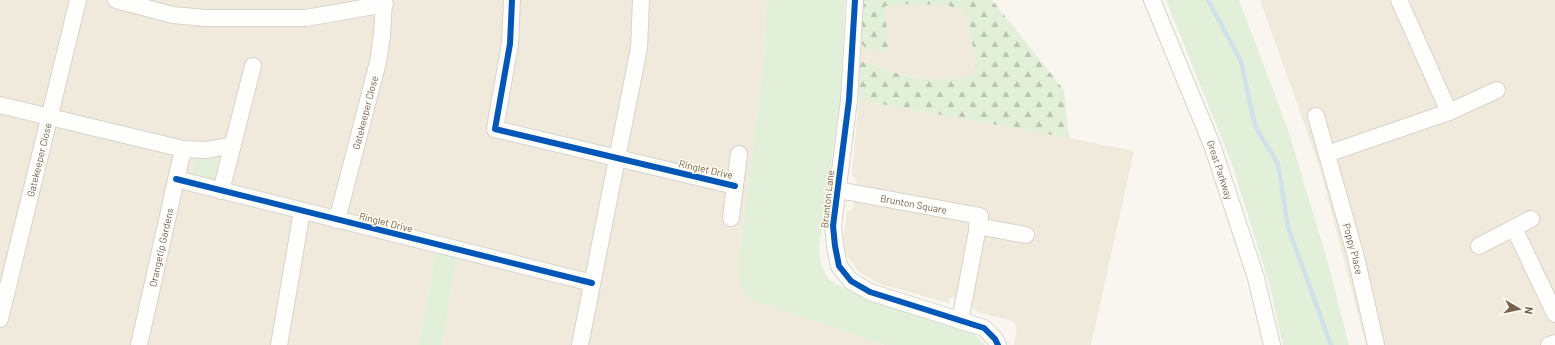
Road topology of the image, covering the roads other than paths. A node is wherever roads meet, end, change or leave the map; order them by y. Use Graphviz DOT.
graph roads {
  1 [pos="78,0"];
  2 [pos="116,0"];
  3 [pos="512,0"];
  4 [pos="641,0"];
  5 [pos="855,0"];
  6 [pos="1152,0"];
  7 [pos="1399,0"];
  8 [pos="384,2"];
  9 [pos="253,66"];
  10 [pos="1496,90"];
  11 [pos="0,105"];
  12 [pos="1449,112"];
  13 [pos="1316,116"];
  14 [pos="49,117"];
  15 [pos="233,145"];
  16 [pos="183,149"];
  17 [pos="739,154"];
  18 [pos="1327,154"];
  19 [pos="617,158"];
  20 [pos="176,179"];
  21 [pos="735,186"];
  22 [pos="838,190"];
  23 [pos="221,191"];
  24 [pos="302,211"];
  25 [pos="731,218"];
  26 [pos="1531,219"];
  27 [pos="337,220"];
  28 [pos="977,226"];
  29 [pos="1514,228"];
  30 [pos="1026,236"];
  31 [pos="1479,246"];
  32 [pos="592,283"];
  33 [pos="1555,314"];
  34 [pos="0,319"];
  35 [pos="960,321"];
  36 [pos="1555,343"];
  37 [pos="139,345"];
  38 [pos="279,345"];
  39 [pos="580,345"];
  40 [pos="998,345"];
  41 [pos="1272,345"];
  42 [pos="1376,345"];
  43 [pos="1549,345"];
  1 -- 14 [label="street, Gatekeeper Close"];
  2 -- 8 [label="street, Gatekeeper Close"];
  3 -- 19 [label="street, Ringlet Drive"];
  4 -- 19 [label="street"];
  5 -- 22 [label="street, Brunton Lane"];
  6 -- 41 [label="street, Great Parkway"];
  7 -- 12 [label="street"];
  8 -- 27 [label="street, Gatekeeper Close"];
  9 -- 15 [label="street"];
  10 -- 12 [label="street"];
  11 -- 14 [label="street"];
  12 -- 18 [label="street"];
  13 -- 18 [label="street, Poppy Place"];
  14 -- 16 [label="street"];
  14 -- 34 [label="street, Gatekeeper Close"];
  15 -- 16 [label="street"];
  15 -- 23 [label="street"];
  16 -- 20 [label="street, Orangetip Gardens"];
  17 -- 21 [label="street, Ringlet Drive"];
  18 -- 42 [label="street, Poppy Place"];
  19 -- 21 [label="street, Ringlet Drive"];
  19 -- 32 [label="street"];
  20 -- 23 [label="street, Ringlet Drive"];
  20 -- 37 [label="street, Orangetip Gardens"];
  21 -- 25 [label="street, Ringlet Drive"];
  22 -- 28 [label="street, Brunton Square"];
  22 -- 35 [label="street, Brunton Lane"];
  23 -- 24 [label="street, Ringlet Drive"];
  24 -- 27 [label="street, Ringlet Drive"];
  24 -- 38 [label="street"];
  26 -- 29 [label="street"];
  27 -- 32 [label="street, Ringlet Drive"];
  28 -- 30 [label="street"];
  28 -- 35 [label="street"];
  29 -- 31 [label="street"];
  29 -- 33 [label="street"];
  32 -- 39 [label="street"];
  35 -- 40 [label="street, Brunton Lane"];
  36 -- 43 [label="street"];
}
